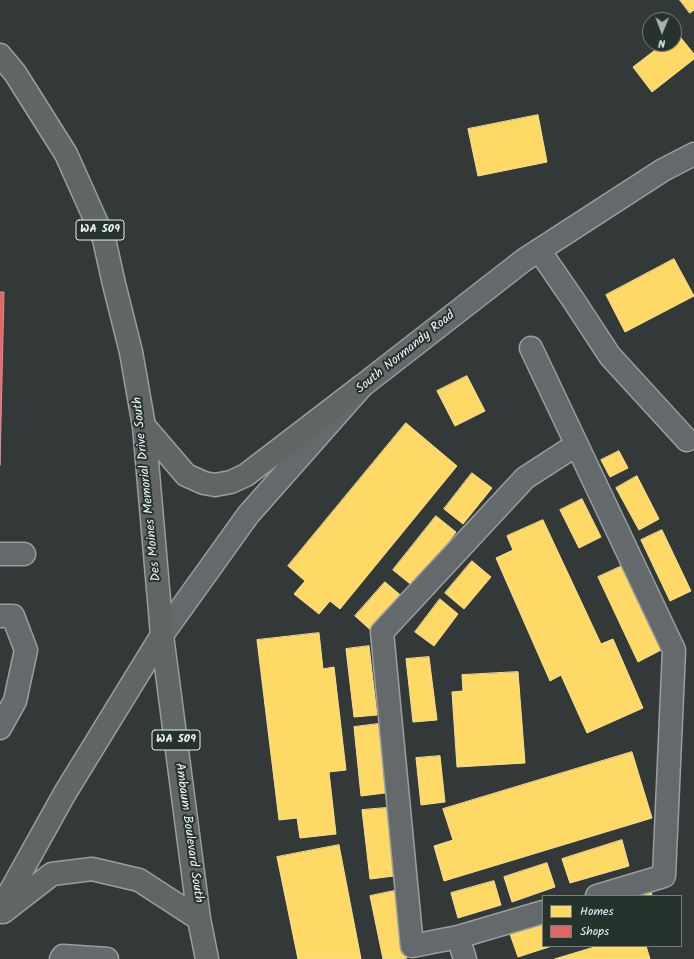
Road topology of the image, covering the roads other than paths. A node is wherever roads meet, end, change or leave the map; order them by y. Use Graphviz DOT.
graph roads {
  1 [pos="0,55"];
  2 [pos="694,154"];
  3 [pos="539,250"];
  4 [pos="531,348"];
  5 [pos="362,386"];
  6 [pos="144,426"];
  7 [pos="688,440"];
  8 [pos="576,445"];
  9 [pos="0,554"];
  10 [pos="24,554"];
  11 [pos="0,616"];
  12 [pos="162,635"];
  13 [pos="0,728"];
  14 [pos="600,895"];
  15 [pos="0,910"];
  16 [pos="542,912"];
  17 [pos="0,914"];
  18 [pos="199,919"];
  19 [pos="458,937"];
  20 [pos="62,959"];
  21 [pos="107,959"];
  22 [pos="207,959"];
  23 [pos="465,959"];
  1 -- 6 [label="main road, Des Moines Memorial Drive South / WA 509"];
  2 -- 3 [label="street, South Normandy Road"];
  3 -- 5 [label="street, South Normandy Road"];
  3 -- 7 [label="street"];
  4 -- 8 [label="street"];
  5 -- 6 [label="main road"];
  5 -- 12 [label="street, South Normandy Road"];
  6 -- 12 [label="main road, Des Moines Memorial Drive South / WA 509"];
  8 -- 14 [label="street"];
  8 -- 19 [label="street"];
  9 -- 10 [label="street"];
  11 -- 13 [label="street"];
  12 -- 15 [label="main road"];
  12 -- 18 [label="main road, Ambaum Boulevard South / WA 509"];
  16 -- 19 [label="street"];
  17 -- 18 [label="main road"];
  18 -- 22 [label="main road, Ambaum Boulevard South / WA 509"];
  19 -- 23 [label="street"];
  20 -- 21 [label="street"];
}
